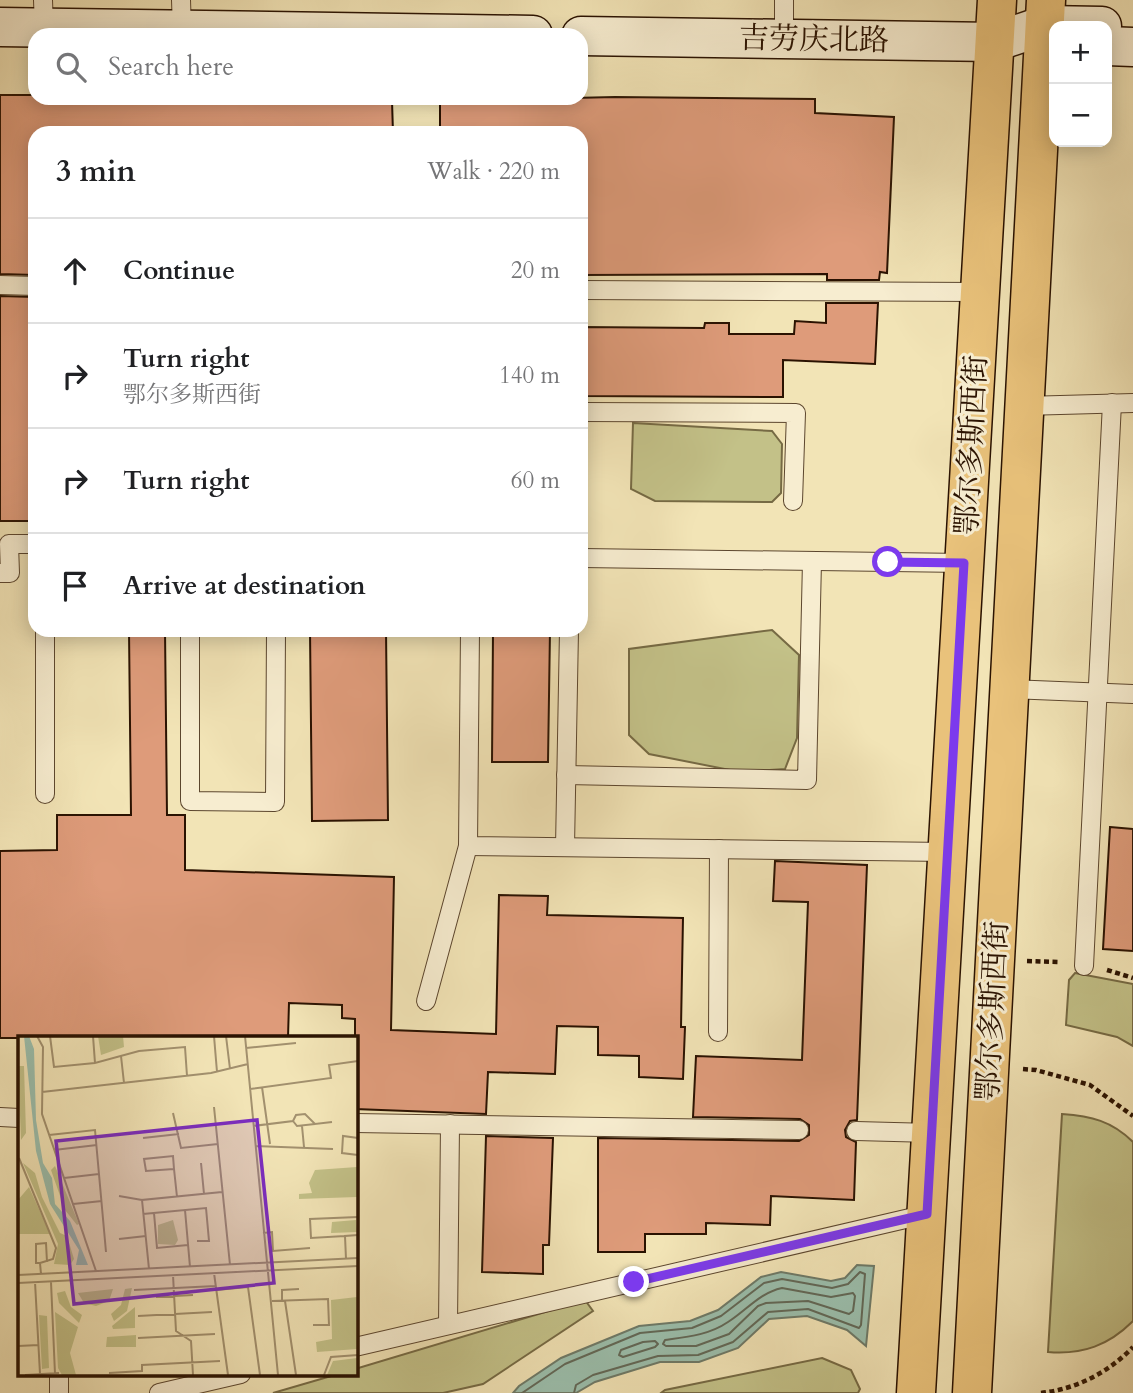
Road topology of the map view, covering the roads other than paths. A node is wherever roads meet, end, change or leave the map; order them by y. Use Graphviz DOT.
graph roads {
  1 [pos="784,0"];
  2 [pos="997,0"];
  3 [pos="43,14"];
  4 [pos="182,15"];
  5 [pos="1112,26"];
  6 [pos="0,27"];
  7 [pos="1133,27"];
  8 [pos="410,28"];
  9 [pos="1047,28"];
  10 [pos="588,36"];
  11 [pos="784,39"];
  12 [pos="995,42"];
  13 [pos="1112,46"];
  14 [pos="1133,47"];
  15 [pos="0,285"];
  16 [pos="28,286"];
  17 [pos="588,290"];
  18 [pos="980,292"];
  19 [pos="1112,403"];
  20 [pos="1133,403"];
  21 [pos="1024,406"];
  22 [pos="588,412"];
  23 [pos="793,501"];
  24 [pos="28,544"];
  25 [pos="588,558"];
  26 [pos="811,561"];
  27 [pos="964,563"];
  28 [pos="0,573"];
  29 [pos="45,637"];
  30 [pos="190,637"];
  31 [pos="276,637"];
  32 [pos="470,637"];
  33 [pos="569,637"];
  34 [pos="1009,689"];
  35 [pos="1097,693"];
  36 [pos="1133,694"];
  37 [pos="566,775"];
  38 [pos="46,794"];
  39 [pos="468,846"];
  40 [pos="565,847"];
  41 [pos="719,849"];
  42 [pos="948,852"];
  43 [pos="1084,966"];
  44 [pos="426,1000"];
  45 [pos="718,1032"];
  46 [pos="0,1117"];
  47 [pos="18,1118"];
  48 [pos="357,1123"];
  49 [pos="450,1124"];
  50 [pos="799,1130"];
  51 [pos="856,1132"];
  52 [pos="932,1133"];
  53 [pos="927,1214"];
  54 [pos="448,1325"];
  55 [pos="357,1347"];
  56 [pos="232,1376"];
  57 [pos="159,1393"];
  58 [pos="916,1393"];
  59 [pos="972,1393"];
  1 -- 11 [label="lane"];
  2 -- 12 [label="main road, 鄂尔多斯西街"];
  3 -- 4 [label="main road"];
  3 -- 6 [label="main road"];
  4 -- 8 [label="main road"];
  5 -- 7 [label="main road, 吉劳庆北路"];
  9 -- 12 [label="main road, 吉劳庆北路"];
  9 -- 21 [label="main road, 鄂尔多斯西街"];
  10 -- 11 [label="main road, 吉劳庆北路"];
  11 -- 12 [label="main road, 吉劳庆北路"];
  12 -- 18 [label="main road, 鄂尔多斯西街"];
  13 -- 14 [label="main road"];
  15 -- 16 [label="lane"];
  17 -- 18 [label="lane"];
  18 -- 27 [label="main road, 鄂尔多斯西街"];
  19 -- 20 [label="lane"];
  19 -- 21 [label="lane"];
  19 -- 35 [label="lane"];
  21 -- 34 [label="main road, 鄂尔多斯西街"];
  22 -- 23 [label="lane"];
  24 -- 28 [label="lane"];
  25 -- 26 [label="lane"];
  26 -- 27 [label="lane"];
  26 -- 37 [label="lane"];
  27 -- 42 [label="main road, 鄂尔多斯西街"];
  29 -- 38 [label="lane"];
  30 -- 31 [label="lane"];
  32 -- 39 [label="lane"];
  33 -- 37 [label="lane"];
  34 -- 35 [label="lane"];
  34 -- 59 [label="main road, 鄂尔多斯西街"];
  35 -- 36 [label="lane"];
  35 -- 43 [label="lane"];
  37 -- 40 [label="lane"];
  39 -- 40 [label="lane"];
  39 -- 44 [label="lane"];
  40 -- 41 [label="lane"];
  41 -- 42 [label="lane"];
  41 -- 45 [label="lane"];
  42 -- 52 [label="main road, 鄂尔多斯西街"];
  46 -- 47 [label="lane"];
  48 -- 49 [label="lane"];
  49 -- 50 [label="lane"];
  49 -- 54 [label="lane"];
  51 -- 52 [label="lane"];
  52 -- 53 [label="main road, 鄂尔多斯西街"];
  53 -- 54 [label="lane"];
  53 -- 58 [label="main road, 鄂尔多斯西街"];
  54 -- 55 [label="lane"];
  56 -- 57 [label="lane"];
}
